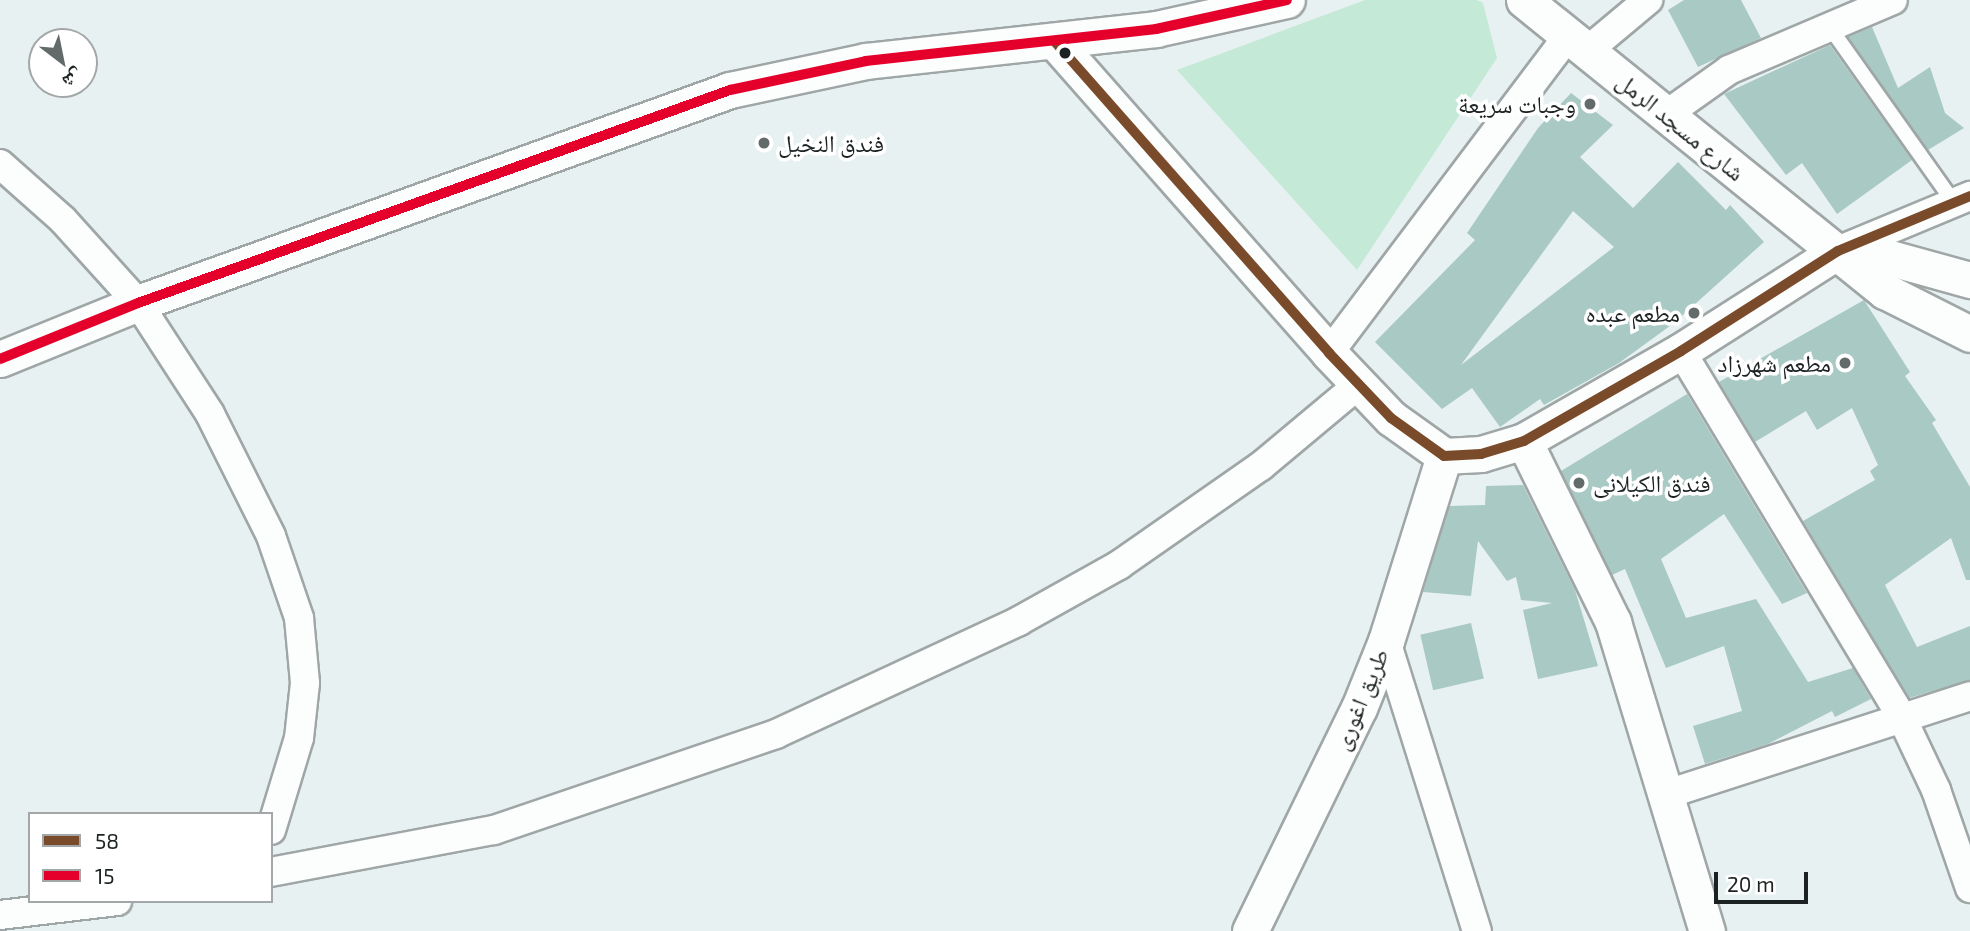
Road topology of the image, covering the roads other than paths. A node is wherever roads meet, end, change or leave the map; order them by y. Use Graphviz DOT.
graph roads {
  1 [pos="1287,0"];
  2 [pos="1524,0"];
  3 [pos="1648,0"];
  4 [pos="1893,0"];
  5 [pos="1231,6"];
  6 [pos="1831,29"];
  7 [pos="1056,43"];
  8 [pos="1578,43"];
  9 [pos="1667,114"];
  10 [pos="0,164"];
  11 [pos="13,186"];
  12 [pos="1962,200"];
  13 [pos="1838,251"];
  14 [pos="1970,280"];
  15 [pos="138,303"];
  16 [pos="1970,334"];
  17 [pos="1681,351"];
  18 [pos="1329,353"];
  19 [pos="0,359"];
  20 [pos="1359,384"];
  21 [pos="1524,440"];
  22 [pos="1444,456"];
  23 [pos="1386,641"];
  24 [pos="1970,696"];
  25 [pos="1902,718"];
  26 [pos="1667,794"];
  27 [pos="273,823"];
  28 [pos="273,872"];
  29 [pos="1970,888"];
  30 [pos="100,903"];
  31 [pos="0,915"];
  32 [pos="1250,931"];
  33 [pos="1477,931"];
  34 [pos="1707,931"];
  1 -- 5 [label="street"];
  2 -- 8 [label="street, شارع مسجد الرمل"];
  3 -- 8 [label="street"];
  4 -- 6 [label="street"];
  5 -- 7 [label="street"];
  6 -- 9 [label="street"];
  6 -- 12 [label="lane"];
  7 -- 15 [label="street"];
  7 -- 18 [label="street"];
  8 -- 9 [label="street, شارع مسجد الرمل"];
  8 -- 18 [label="street"];
  9 -- 13 [label="street, شارع مسجد الرمل"];
  10 -- 11 [label="street"];
  11 -- 15 [label="street"];
  12 -- 13 [label="street"];
  13 -- 14 [label="street"];
  13 -- 16 [label="street, شارع مسجد الرمل"];
  13 -- 17 [label="street"];
  15 -- 19 [label="street"];
  15 -- 27 [label="street"];
  17 -- 21 [label="street"];
  17 -- 25 [label="street"];
  18 -- 20 [label="street"];
  20 -- 22 [label="street"];
  20 -- 28 [label="street"];
  21 -- 22 [label="street"];
  21 -- 26 [label="street"];
  22 -- 23 [label="street, طريق اغورى"];
  23 -- 32 [label="street, طريق اغورى"];
  23 -- 33 [label="street"];
  24 -- 25 [label="street"];
  25 -- 26 [label="street"];
  25 -- 29 [label="street"];
  26 -- 34 [label="street"];
  30 -- 31 [label="street"];
}
